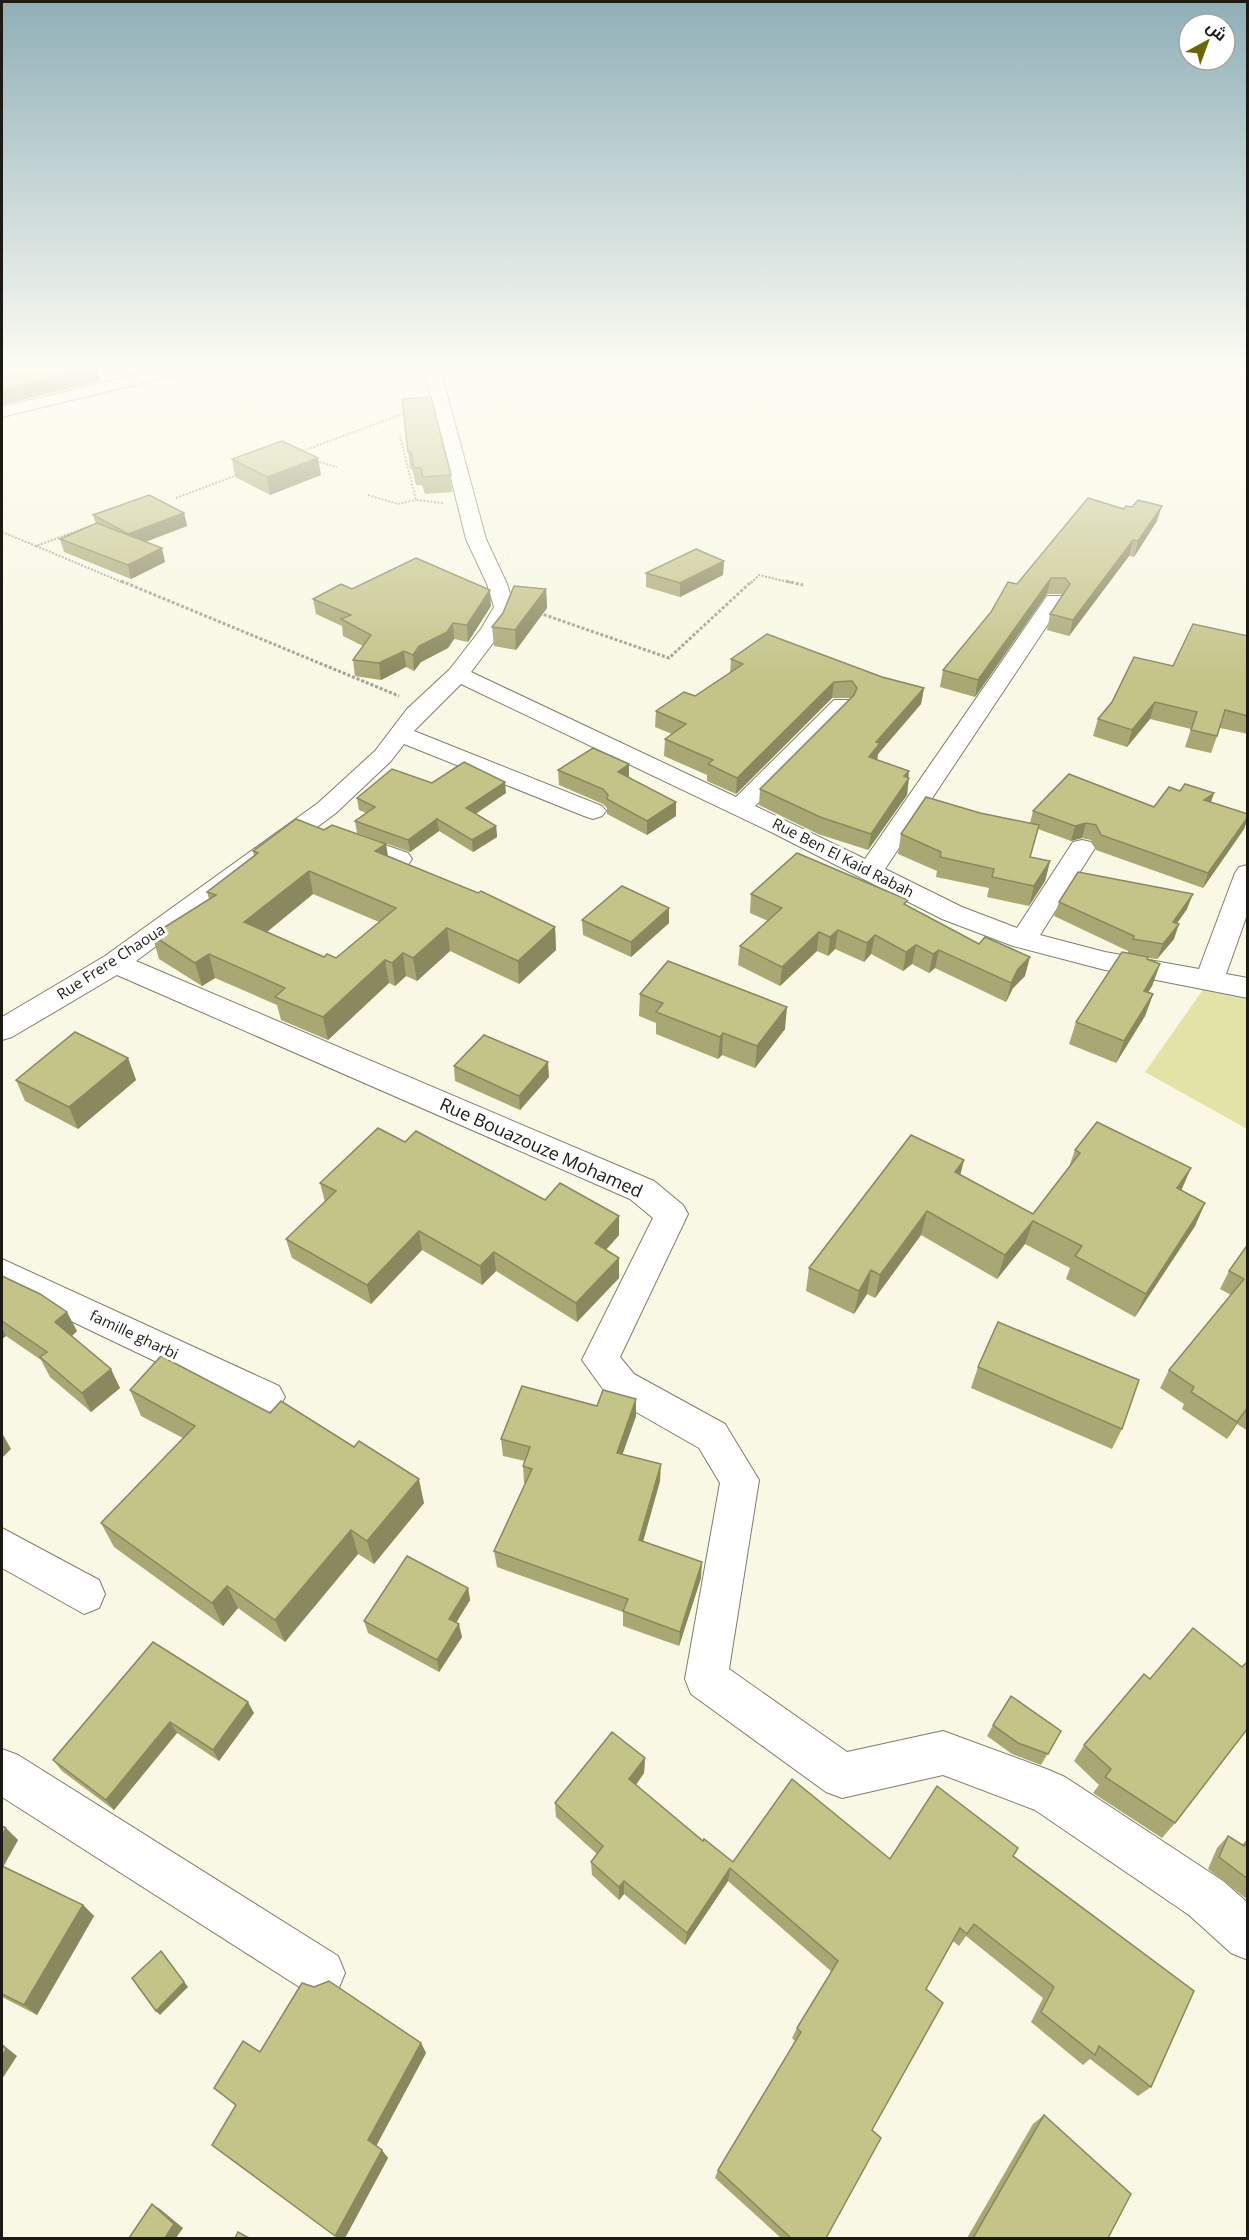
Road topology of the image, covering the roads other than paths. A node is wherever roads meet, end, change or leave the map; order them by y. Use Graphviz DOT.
graph roads {
  1 [pos="459,470"];
  2 [pos="1054,600"];
  3 [pos="458,674"];
  4 [pos="842,705"];
  5 [pos="400,734"];
  6 [pos="740,807"];
  7 [pos="593,811"];
  8 [pos="305,825"];
  9 [pos="1082,848"];
  10 [pos="399,859"];
  11 [pos="870,872"];
  12 [pos="1248,873"];
  13 [pos="1023,940"];
  14 [pos="116,963"];
  15 [pos="1209,980"];
  16 [pos="1248,988"];
  17 [pos="2,1030"];
  18 [pos="2,1273"];
  19 [pos="266,1397"];
  20 [pos="2,1547"];
  21 [pos="84,1594"];
  22 [pos="2,1771"];
  23 [pos="1248,1936"];
  24 [pos="321,1973"];
  1 -- 3 [label="street, Rue Frere Chaoua"];
  2 -- 11 [label="street"];
  3 -- 5 [label="street, Rue Frere Chaoua"];
  3 -- 6 [label="street, Rue Ben El Kaid Rabah"];
  4 -- 6 [label="street"];
  5 -- 7 [label="street"];
  5 -- 8 [label="street, Rue Frere Chaoua"];
  6 -- 11 [label="street, Rue Ben El Kaid Rabah"];
  8 -- 10 [label="street"];
  8 -- 14 [label="street, Rue Frere Chaoua"];
  9 -- 13 [label="street"];
  11 -- 13 [label="street, Rue Ben El Kaid Rabah"];
  12 -- 15 [label="street"];
  13 -- 15 [label="street, Rue Ben El Kaid Rabah"];
  14 -- 17 [label="street, Rue Frere Chaoua"];
  14 -- 23 [label="street, Rue Bouazouze Mohamed"];
  15 -- 16 [label="street, Rue Ben El Kaid Rabah"];
  18 -- 19 [label="street, famille gharbi"];
  20 -- 21 [label="street"];
  22 -- 24 [label="street"];
}
